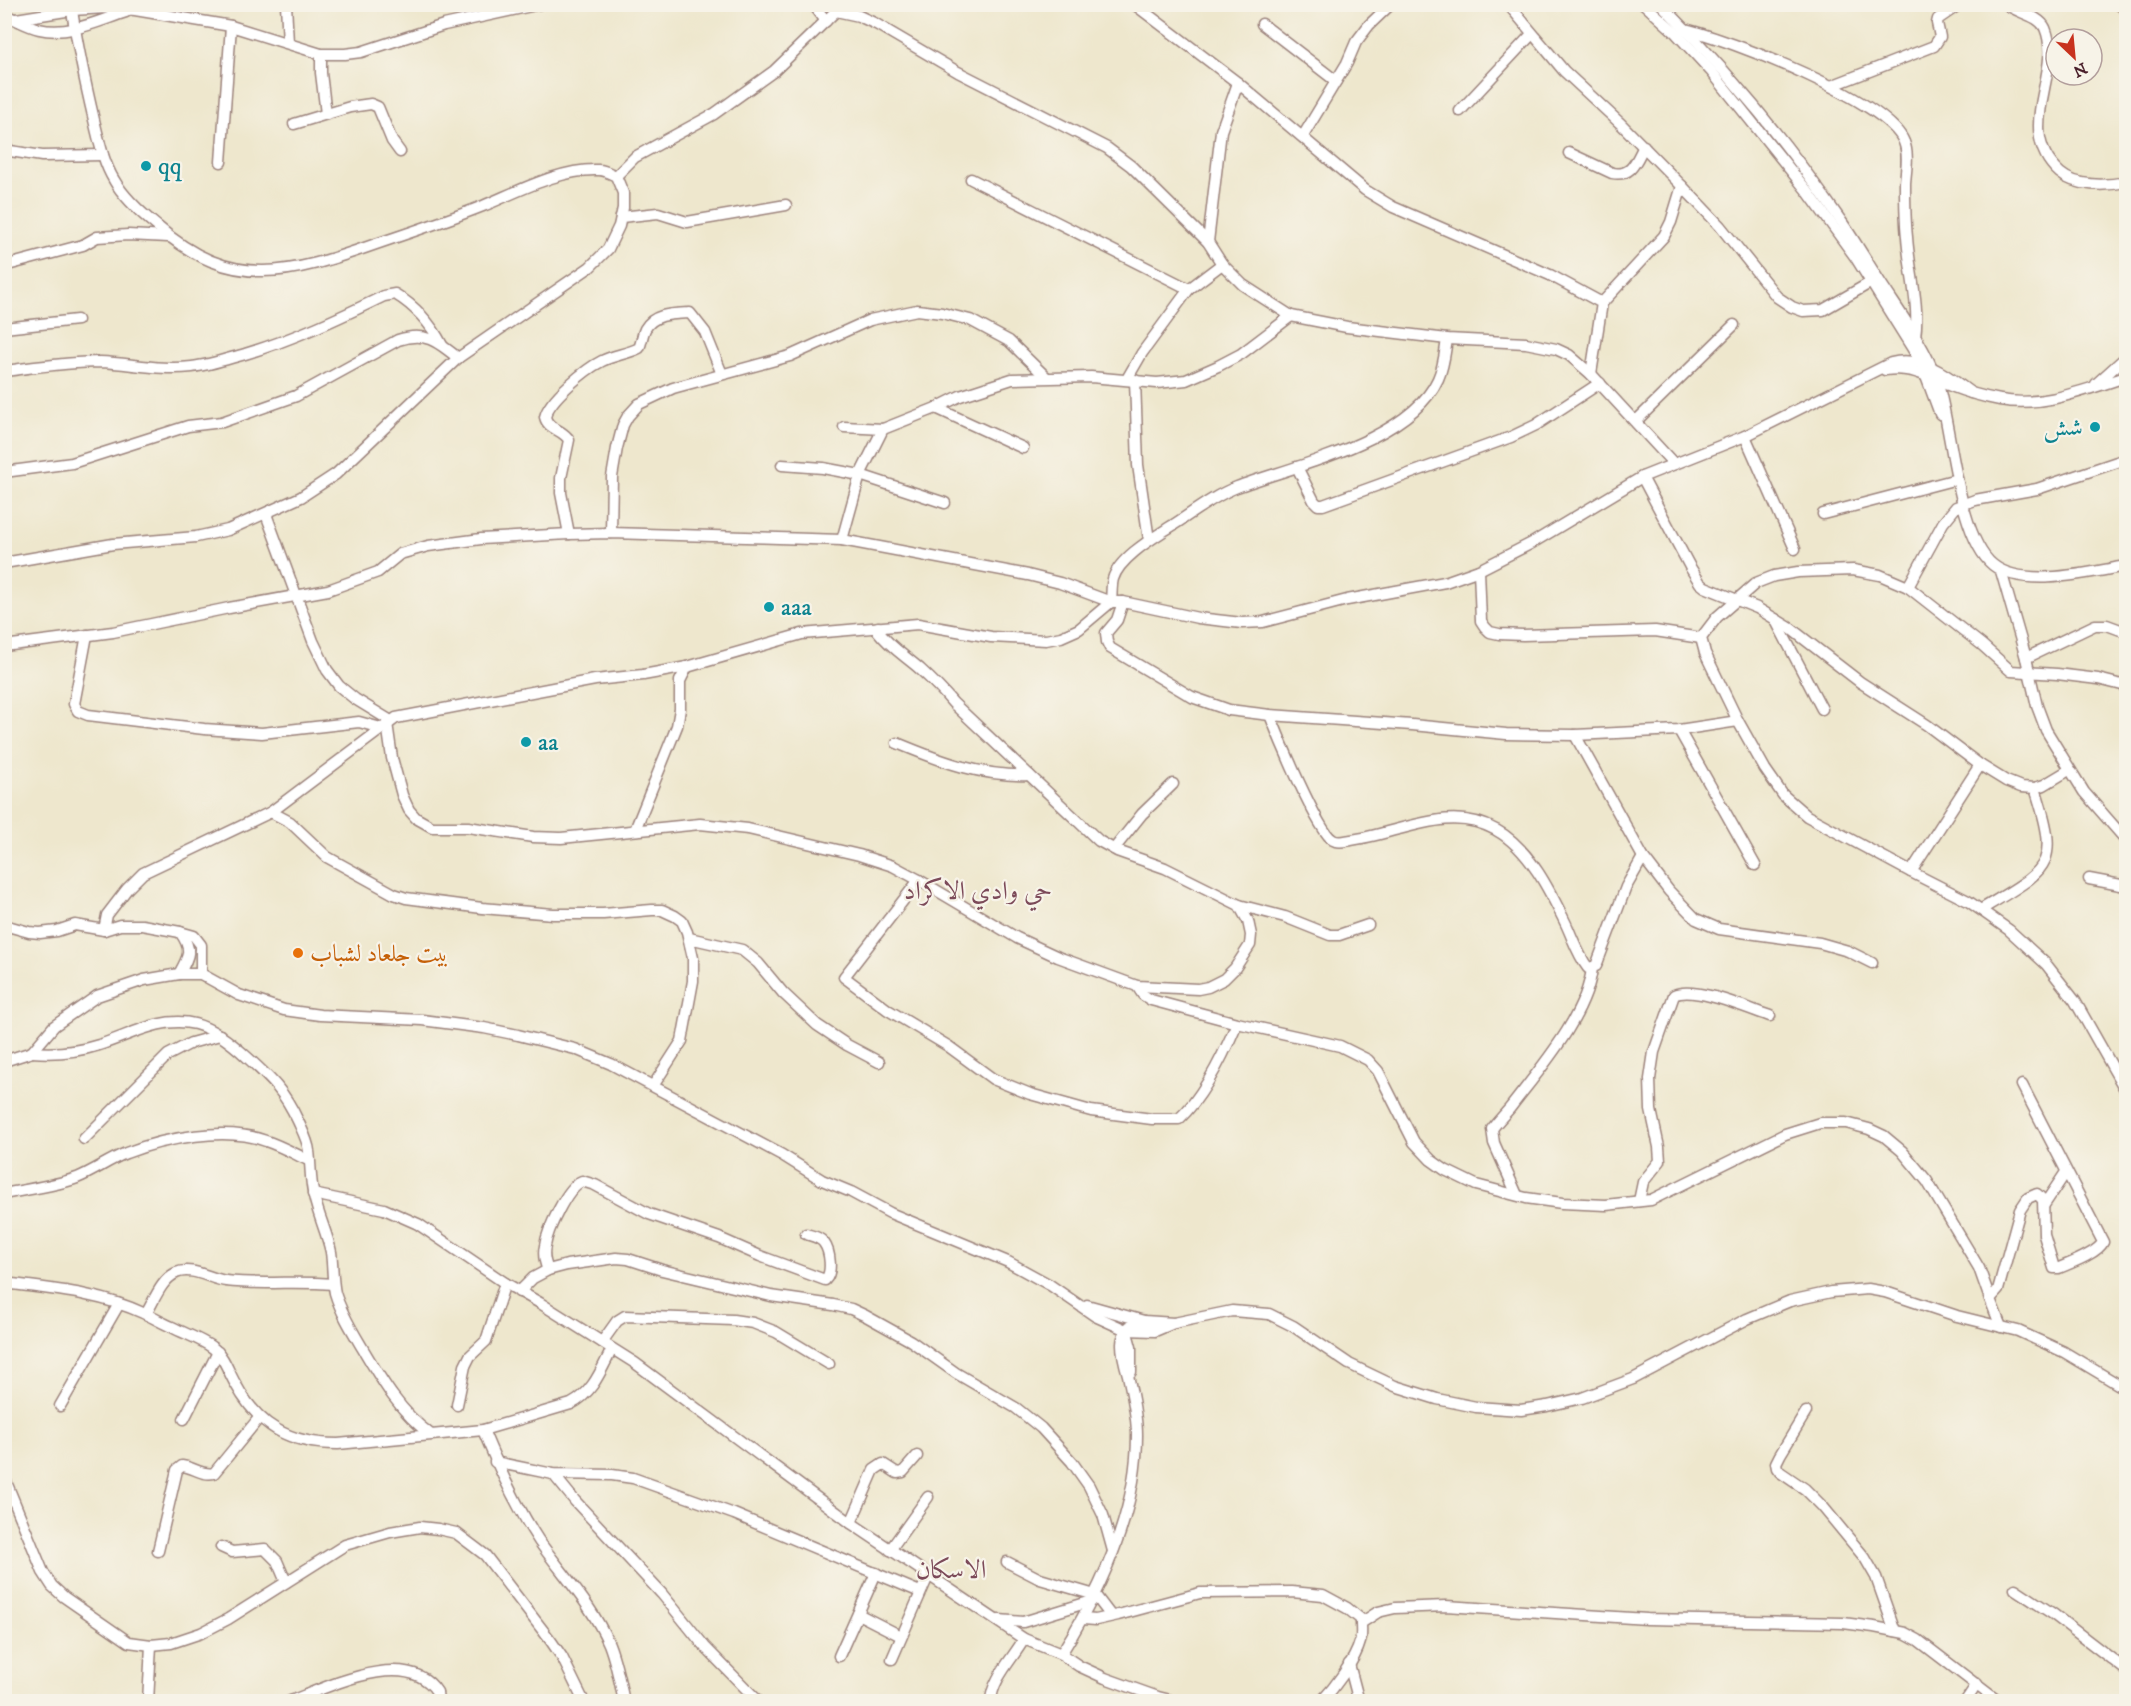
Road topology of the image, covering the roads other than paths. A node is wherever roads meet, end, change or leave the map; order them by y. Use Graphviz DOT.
graph roads {
  1 [pos="286,4"];
  2 [pos="540,4"];
  3 [pos="813,4"];
  4 [pos="847,4"];
  5 [pos="1134,4"];
  6 [pos="1391,4"];
  7 [pos="1508,4"];
  8 [pos="1644,4"];
  9 [pos="1661,4"];
  10 [pos="1960,4"];
  11 [pos="2006,4"];
  12 [pos="2119,4"];
  13 [pos="72,7"];
  14 [pos="2127,9"];
  15 [pos="135,10"];
  16 [pos="836,11"];
  17 [pos="4,15"];
  18 [pos="16,19"];
  19 [pos="826,21"];
  20 [pos="1262,24"];
  21 [pos="231,26"];
  22 [pos="74,29"];
  23 [pos="1685,29"];
  24 [pos="1532,34"];
  25 [pos="288,43"];
  26 [pos="321,54"];
  27 [pos="1336,81"];
  28 [pos="1238,83"];
  29 [pos="1832,86"];
  30 [pos="1460,111"];
  31 [pos="326,114"];
  32 [pos="294,124"];
  33 [pos="1303,136"];
  34 [pos="1644,146"];
  35 [pos="4,150"];
  36 [pos="400,152"];
  37 [pos="1569,153"];
  38 [pos="103,155"];
  39 [pos="221,162"];
  40 [pos="616,176"];
  41 [pos="971,179"];
  42 [pos="2127,182"];
  43 [pos="1682,186"];
  44 [pos="786,205"];
  45 [pos="621,217"];
  46 [pos="168,237"];
  47 [pos="1208,242"];
  48 [pos="1222,264"];
  49 [pos="4,266"];
  50 [pos="1875,281"];
  51 [pos="1189,290"];
  52 [pos="1602,303"];
  53 [pos="1291,316"];
  54 [pos="77,320"];
  55 [pos="1734,325"];
  56 [pos="4,328"];
  57 [pos="1447,339"];
  58 [pos="1913,341"];
  59 [pos="442,345"];
  60 [pos="2127,357"];
  61 [pos="458,358"];
  62 [pos="1921,363"];
  63 [pos="4,371"];
  64 [pos="1928,371"];
  65 [pos="1873,372"];
  66 [pos="723,374"];
  67 [pos="1591,374"];
  68 [pos="1046,377"];
  69 [pos="2127,377"];
  70 [pos="1131,380"];
  71 [pos="1936,380"];
  72 [pos="1600,383"];
  73 [pos="2094,386"];
  74 [pos="1971,393"];
  75 [pos="936,408"];
  76 [pos="1636,421"];
  77 [pos="844,427"];
  78 [pos="1948,427"];
  79 [pos="883,429"];
  80 [pos="1745,436"];
  81 [pos="1023,448"];
  82 [pos="2120,461"];
  83 [pos="1674,464"];
  84 [pos="782,465"];
  85 [pos="1297,467"];
  86 [pos="4,472"];
  87 [pos="860,475"];
  88 [pos="1642,477"];
  89 [pos="1957,479"];
  90 [pos="945,503"];
  91 [pos="1964,503"];
  92 [pos="266,514"];
  93 [pos="1823,514"];
  94 [pos="611,533"];
  95 [pos="569,534"];
  96 [pos="842,540"];
  97 [pos="1149,540"];
  98 [pos="1795,549"];
  99 [pos="4,564"];
  100 [pos="2127,566"];
  101 [pos="1479,570"];
  102 [pos="2001,571"];
  103 [pos="1908,587"];
  104 [pos="296,595"];
  105 [pos="1736,599"];
  106 [pos="1111,602"];
  107 [pos="1123,602"];
  108 [pos="1774,619"];
  109 [pos="878,627"];
  110 [pos="2127,632"];
  111 [pos="87,635"];
  112 [pos="1701,638"];
  113 [pos="4,646"];
  114 [pos="2026,658"];
  115 [pos="687,667"];
  116 [pos="2030,673"];
  117 [pos="2127,686"];
  118 [pos="1822,709"];
  119 [pos="1270,715"];
  120 [pos="1738,721"];
  121 [pos="386,724"];
  122 [pos="1679,730"];
  123 [pos="1575,735"];
  124 [pos="897,743"];
  125 [pos="1980,765"];
  126 [pos="2069,771"];
  127 [pos="1029,775"];
  128 [pos="1173,784"];
  129 [pos="2035,788"];
  130 [pos="272,812"];
  131 [pos="635,830"];
  132 [pos="2124,835"];
  133 [pos="1114,849"];
  134 [pos="1644,857"];
  135 [pos="1755,865"];
  136 [pos="1911,872"];
  137 [pos="2089,879"];
  138 [pos="919,880"];
  139 [pos="2127,886"];
  140 [pos="1239,905"];
  141 [pos="1982,909"];
  142 [pos="1368,925"];
  143 [pos="4,926"];
  144 [pos="104,930"];
  145 [pos="180,932"];
  146 [pos="689,938"];
  147 [pos="1872,963"];
  148 [pos="1592,968"];
  149 [pos="179,974"];
  150 [pos="201,974"];
  151 [pos="1137,986"];
  152 [pos="1770,1016"];
  153 [pos="1237,1023"];
  154 [pos="220,1035"];
  155 [pos="32,1052"];
  156 [pos="4,1061"];
  157 [pos="879,1062"];
  158 [pos="2022,1085"];
  159 [pos="653,1086"];
  160 [pos="2127,1091"];
  161 [pos="84,1139"];
  162 [pos="308,1160"];
  163 [pos="2066,1172"];
  164 [pos="4,1194"];
  165 [pos="313,1194"];
  166 [pos="1517,1195"];
  167 [pos="1639,1201"];
  168 [pos="2044,1205"];
  169 [pos="806,1234"];
  170 [pos="548,1270"];
  171 [pos="4,1282"];
  172 [pos="505,1283"];
  173 [pos="333,1284"];
  174 [pos="519,1292"];
  175 [pos="1990,1299"];
  176 [pos="1074,1301"];
  177 [pos="119,1304"];
  178 [pos="146,1314"];
  179 [pos="1114,1314"];
  180 [pos="1144,1321"];
  181 [pos="1174,1323"];
  182 [pos="2001,1327"];
  183 [pos="1126,1330"];
  184 [pos="602,1342"];
  185 [pos="612,1349"];
  186 [pos="218,1352"];
  187 [pos="829,1364"];
  188 [pos="2127,1389"];
  189 [pos="457,1405"];
  190 [pos="60,1406"];
  191 [pos="1806,1412"];
  192 [pos="259,1418"];
  193 [pos="184,1419"];
  194 [pos="483,1430"];
  195 [pos="430,1434"];
  196 [pos="917,1456"];
  197 [pos="495,1462"];
  198 [pos="554,1474"];
  199 [pos="4,1477"];
  200 [pos="928,1497"];
  201 [pos="851,1523"];
  202 [pos="221,1547"];
  203 [pos="890,1550"];
  204 [pos="158,1551"];
  205 [pos="1113,1551"];
  206 [pos="1007,1562"];
  207 [pos="876,1573"];
  208 [pos="929,1574"];
  209 [pos="286,1582"];
  210 [pos="2015,1589"];
  211 [pos="920,1593"];
  212 [pos="1094,1598"];
  213 [pos="858,1614"];
  214 [pos="1111,1616"];
  215 [pos="1083,1618"];
  216 [pos="998,1620"];
  217 [pos="1363,1622"];
  218 [pos="1895,1630"];
  219 [pos="901,1636"];
  220 [pos="1024,1639"];
  221 [pos="151,1645"];
  222 [pos="1060,1654"];
  223 [pos="839,1656"];
  224 [pos="892,1659"];
  225 [pos="1349,1664"];
  226 [pos="2127,1670"];
  227 [pos="1977,1684"];
  228 [pos="1157,1699"];
  229 [pos="148,1701"];
  230 [pos="288,1701"];
  231 [pos="438,1701"];
  232 [pos="584,1701"];
  233 [pos="624,1701"];
  234 [pos="759,1701"];
  235 [pos="991,1701"];
  236 [pos="1178,1701"];
  237 [pos="1320,1701"];
  238 [pos="1359,1701"];
  239 [pos="1965,1701"];
  240 [pos="1999,1701"];
  1 -- 25 [label="street"];
  2 -- 26 [label="street"];
  3 -- 19 [label="street"];
  4 -- 16 [label="street"];
  5 -- 28 [label="street"];
  6 -- 27 [label="street"];
  7 -- 24 [label="street"];
  8 -- 50 [label="street"];
  9 -- 23 [label="street"];
  10 -- 29 [label="street"];
  11 -- 42 [label="street"];
  12 -- 14 [label="main road"];
  13 -- 15 [label="street"];
  13 -- 18 [label="street"];
  13 -- 22 [label="street"];
  15 -- 21 [label="street"];
  15 -- 22 [label="street"];
  16 -- 19 [label="street"];
  16 -- 47 [label="street"];
  17 -- 18 [label="street"];
  18 -- 22 [label="street"];
  19 -- 40 [label="street"];
  20 -- 27 [label="street"];
  21 -- 25 [label="street"];
  21 -- 39 [label="street"];
  22 -- 38 [label="street"];
  23 -- 29 [label="street"];
  23 -- 50 [label="street"];
  24 -- 30 [label="street"];
  24 -- 34 [label="street"];
  25 -- 26 [label="street"];
  26 -- 31 [label="street"];
  27 -- 33 [label="street"];
  28 -- 33 [label="street"];
  28 -- 47 [label="street"];
  29 -- 58 [label="street"];
  31 -- 32 [label="street"];
  31 -- 36 [label="street"];
  33 -- 52 [label="street"];
  34 -- 37 [label="street"];
  34 -- 43 [label="street"];
  35 -- 38 [label="street"];
  38 -- 46 [label="street"];
  40 -- 45 [label="street"];
  40 -- 46 [label="street"];
  41 -- 51 [label="street"];
  43 -- 50 [label="street"];
  43 -- 52 [label="street"];
  44 -- 45 [label="street"];
  45 -- 61 [label="street"];
  46 -- 49 [label="street"];
  47 -- 48 [label="street"];
  48 -- 51 [label="street"];
  48 -- 53 [label="street"];
  50 -- 58 [label="street"];
  51 -- 70 [label="street"];
  52 -- 67 [label="street"];
  53 -- 57 [label="street"];
  53 -- 70 [label="street"];
  54 -- 56 [label="street"];
  55 -- 76 [label="street"];
  57 -- 67 [label="street"];
  57 -- 85 [label="street"];
  58 -- 62 [label="street"];
  58 -- 64 [label="street"];
  59 -- 61 [label="street"];
  59 -- 63 [label="street"];
  59 -- 86 [label="street"];
  60 -- 73 [label="street"];
  61 -- 92 [label="street"];
  62 -- 64 [label="street"];
  62 -- 65 [label="street"];
  64 -- 65 [label="street"];
  64 -- 71 [label="street"];
  64 -- 74 [label="street"];
  64 -- 78 [label="street"];
  65 -- 80 [label="street"];
  66 -- 68 [label="street"];
  66 -- 94 [label="street"];
  66 -- 95 [label="street"];
  67 -- 72 [label="street"];
  68 -- 70 [label="street"];
  68 -- 75 [label="street"];
  69 -- 73 [label="street"];
  70 -- 97 [label="street"];
  71 -- 74 [label="street"];
  71 -- 78 [label="street"];
  72 -- 76 [label="street"];
  72 -- 85 [label="street"];
  73 -- 74 [label="street"];
  75 -- 79 [label="street"];
  75 -- 81 [label="street"];
  76 -- 83 [label="street"];
  77 -- 79 [label="street"];
  78 -- 89 [label="street"];
  79 -- 87 [label="street"];
  80 -- 83 [label="street"];
  80 -- 98 [label="street"];
  82 -- 91 [label="street"];
  83 -- 88 [label="street"];
  84 -- 87 [label="street"];
  85 -- 97 [label="street"];
  87 -- 90 [label="street"];
  87 -- 96 [label="street"];
  88 -- 101 [label="street"];
  88 -- 105 [label="street"];
  89 -- 91 [label="street"];
  89 -- 93 [label="street"];
  91 -- 102 [label="street"];
  91 -- 103 [label="street"];
  92 -- 99 [label="street"];
  92 -- 104 [label="street"];
  94 -- 95 [label="street"];
  94 -- 96 [label="street"];
  95 -- 104 [label="street"];
  96 -- 106 [label="street"];
  97 -- 106 [label="street"];
  100 -- 102 [label="street"];
  101 -- 107 [label="street"];
  101 -- 112 [label="street"];
  102 -- 114 [label="street"];
  103 -- 105 [label="street"];
  103 -- 116 [label="street"];
  104 -- 111 [label="street"];
  104 -- 121 [label="street"];
  105 -- 108 [label="street"];
  105 -- 112 [label="street"];
  106 -- 107 [label="street"];
  106 -- 109 [label="street"];
  107 -- 119 [label="street"];
  108 -- 118 [label="street"];
  108 -- 125 [label="street"];
  109 -- 115 [label="street"];
  109 -- 127 [label="street"];
  110 -- 114 [label="street"];
  111 -- 113 [label="street"];
  111 -- 121 [label="street"];
  112 -- 120 [label="street"];
  114 -- 116 [label="street"];
  115 -- 121 [label="street"];
  115 -- 131 [label="street"];
  116 -- 117 [label="street"];
  116 -- 126 [label="street"];
  119 -- 123 [label="street"];
  119 -- 148 [label="street"];
  120 -- 122 [label="street"];
  120 -- 136 [label="street"];
  121 -- 130 [label="street"];
  121 -- 131 [label="street"];
  122 -- 123 [label="street"];
  122 -- 135 [label="street"];
  123 -- 134 [label="street"];
  124 -- 127 [label="street"];
  125 -- 129 [label="street"];
  125 -- 136 [label="street"];
  126 -- 129 [label="street"];
  126 -- 132 [label="street"];
  127 -- 133 [label="street"];
  128 -- 133 [label="street"];
  129 -- 141 [label="street"];
  130 -- 144 [label="street"];
  130 -- 146 [label="street"];
  131 -- 138 [label="street"];
  133 -- 140 [label="street"];
  134 -- 147 [label="street"];
  134 -- 148 [label="street"];
  136 -- 141 [label="street"];
  137 -- 139 [label="street"];
  138 -- 151 [label="street"];
  138 -- 153 [label="street"];
  140 -- 142 [label="street"];
  140 -- 151 [label="street"];
  141 -- 160 [label="street"];
  143 -- 144 [label="street"];
  144 -- 145 [label="street"];
  145 -- 149 [label="street"];
  145 -- 150 [label="street"];
  146 -- 157 [label="street"];
  146 -- 159 [label="street"];
  148 -- 166 [label="street"];
  149 -- 150 [label="street"];
  149 -- 155 [label="street"];
  150 -- 159 [label="street"];
  151 -- 153 [label="street"];
  152 -- 167 [label="street"];
  153 -- 166 [label="street"];
  154 -- 155 [label="street"];
  154 -- 161 [label="street"];
  154 -- 162 [label="street"];
  155 -- 156 [label="street"];
  158 -- 163 [label="street"];
  159 -- 176 [label="street"];
  162 -- 164 [label="street"];
  162 -- 165 [label="street"];
  163 -- 168 [label="street"];
  163 -- 168 [label="street"];
  165 -- 172 [label="street"];
  165 -- 173 [label="street"];
  166 -- 167 [label="street"];
  167 -- 175 [label="street"];
  168 -- 175 [label="street"];
  169 -- 170 [label="street"];
  170 -- 174 [label="street"];
  170 -- 205 [label="street"];
  171 -- 177 [label="street"];
  172 -- 174 [label="street"];
  172 -- 189 [label="street"];
  173 -- 178 [label="street"];
  173 -- 195 [label="street"];
  174 -- 184 [label="street"];
  175 -- 182 [label="street"];
  176 -- 179 [label="street"];
  176 -- 183 [label="street"];
  177 -- 178 [label="street"];
  177 -- 190 [label="street"];
  178 -- 186 [label="street"];
  179 -- 180 [label="street"];
  179 -- 183 [label="street"];
  180 -- 181 [label="street"];
  180 -- 183 [label="street"];
  181 -- 182 [label="street"];
  181 -- 183 [label="street"];
  182 -- 188 [label="street"];
  183 -- 205 [label="street"];
  184 -- 185 [label="street"];
  184 -- 187 [label="street"];
  185 -- 194 [label="street"];
  185 -- 201 [label="street"];
  186 -- 192 [label="street"];
  186 -- 193 [label="street"];
  191 -- 218 [label="street"];
  192 -- 195 [label="street"];
  192 -- 204 [label="street"];
  194 -- 195 [label="street"];
  194 -- 197 [label="street"];
  196 -- 201 [label="street"];
  197 -- 198 [label="street"];
  197 -- 233 [label="street"];
  198 -- 207 [label="street"];
  198 -- 234 [label="street"];
  199 -- 221 [label="street"];
  200 -- 203 [label="street"];
  201 -- 203 [label="street"];
  202 -- 209 [label="street"];
  203 -- 208 [label="street"];
  205 -- 212 [label="street"];
  206 -- 212 [label="street"];
  207 -- 211 [label="street"];
  207 -- 213 [label="street"];
  208 -- 211 [label="street"];
  208 -- 216 [label="street"];
  209 -- 221 [label="street"];
  209 -- 232 [label="street"];
  210 -- 226 [label="street"];
  211 -- 219 [label="street"];
  212 -- 214 [label="street"];
  212 -- 215 [label="street"];
  212 -- 216 [label="street"];
  213 -- 219 [label="street"];
  213 -- 223 [label="street"];
  214 -- 215 [label="street"];
  214 -- 217 [label="street"];
  215 -- 222 [label="street"];
  216 -- 220 [label="street"];
  217 -- 218 [label="street"];
  217 -- 225 [label="street"];
  218 -- 227 [label="street"];
  219 -- 224 [label="street"];
  220 -- 222 [label="street"];
  220 -- 235 [label="street"];
  221 -- 229 [label="street"];
  222 -- 228 [label="street"];
  225 -- 237 [label="street"];
  225 -- 238 [label="street"];
  227 -- 239 [label="street"];
  227 -- 240 [label="street"];
  228 -- 236 [label="street"];
  230 -- 231 [label="street"];
}
